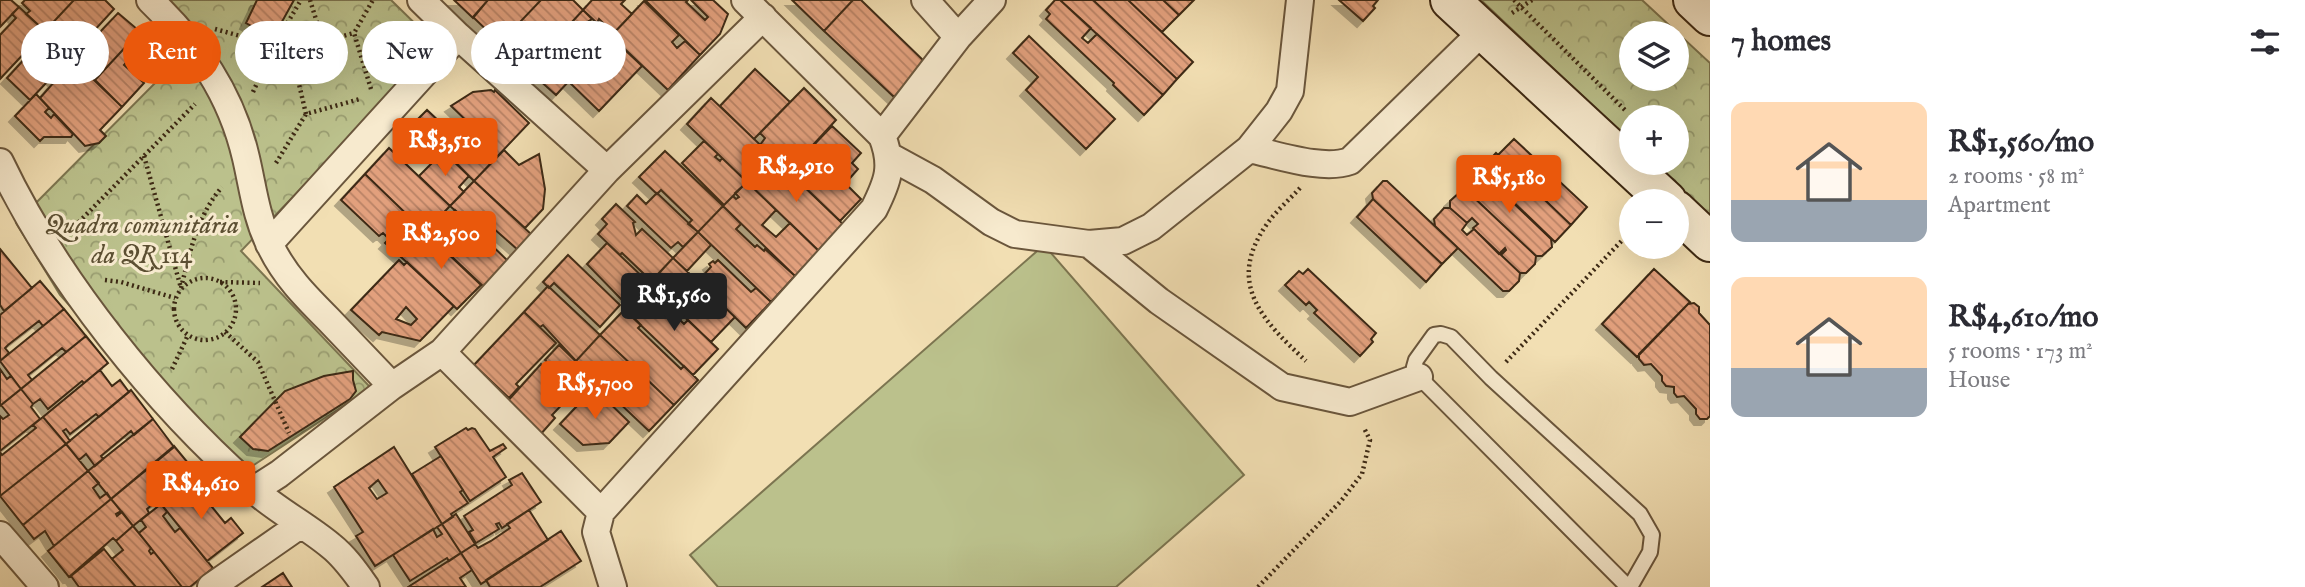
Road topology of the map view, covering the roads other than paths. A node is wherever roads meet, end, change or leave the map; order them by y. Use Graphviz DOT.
graph roads {
  1 [pos="421,0"];
  2 [pos="925,0"];
  3 [pos="992,0"];
  4 [pos="1300,0"];
  5 [pos="1450,0"];
  6 [pos="1693,0"];
  7 [pos="158,7"];
  8 [pos="754,9"];
  9 [pos="1710,16"];
  10 [pos="1483,31"];
  11 [pos="458,36"];
  12 [pos="958,37"];
  13 [pos="886,146"];
  14 [pos="1249,149"];
  15 [pos="0,164"];
  16 [pos="607,170"];
  17 [pos="1654,189"];
  18 [pos="1689,222"];
  19 [pos="1710,242"];
  20 [pos="269,244"];
  21 [pos="1089,244"];
  22 [pos="442,352"];
  23 [pos="1419,377"];
  24 [pos="392,386"];
  25 [pos="254,490"];
  26 [pos="601,512"];
  27 [pos="300,525"];
  28 [pos="0,534"];
  29 [pos="45,587"];
  30 [pos="211,587"];
  31 [pos="366,587"];
  32 [pos="613,587"];
  33 [pos="1629,587"];
  1 -- 11 [label="street"];
  2 -- 12 [label="street"];
  3 -- 12 [label="street"];
  4 -- 14 [label="street"];
  5 -- 10 [label="main road"];
  6 -- 9 [label="main road"];
  7 -- 20 [label="street"];
  8 -- 13 [label="street"];
  8 -- 16 [label="street"];
  10 -- 14 [label="street"];
  10 -- 17 [label="main road"];
  11 -- 16 [label="street"];
  11 -- 20 [label="street"];
  12 -- 13 [label="street"];
  13 -- 21 [label="street"];
  13 -- 26 [label="street"];
  14 -- 21 [label="street"];
  15 -- 25 [label="street"];
  16 -- 22 [label="street"];
  18 -- 19 [label="main road"];
  20 -- 24 [label="street"];
  21 -- 23 [label="street"];
  22 -- 24 [label="street"];
  22 -- 26 [label="street"];
  23 -- 33 [label="lane"];
  23 -- 33 [label="lane"];
  24 -- 25 [label="street"];
  25 -- 27 [label="street"];
  26 -- 32 [label="street"];
  27 -- 30 [label="street"];
  27 -- 31 [label="street"];
  28 -- 29 [label="street"];
}
